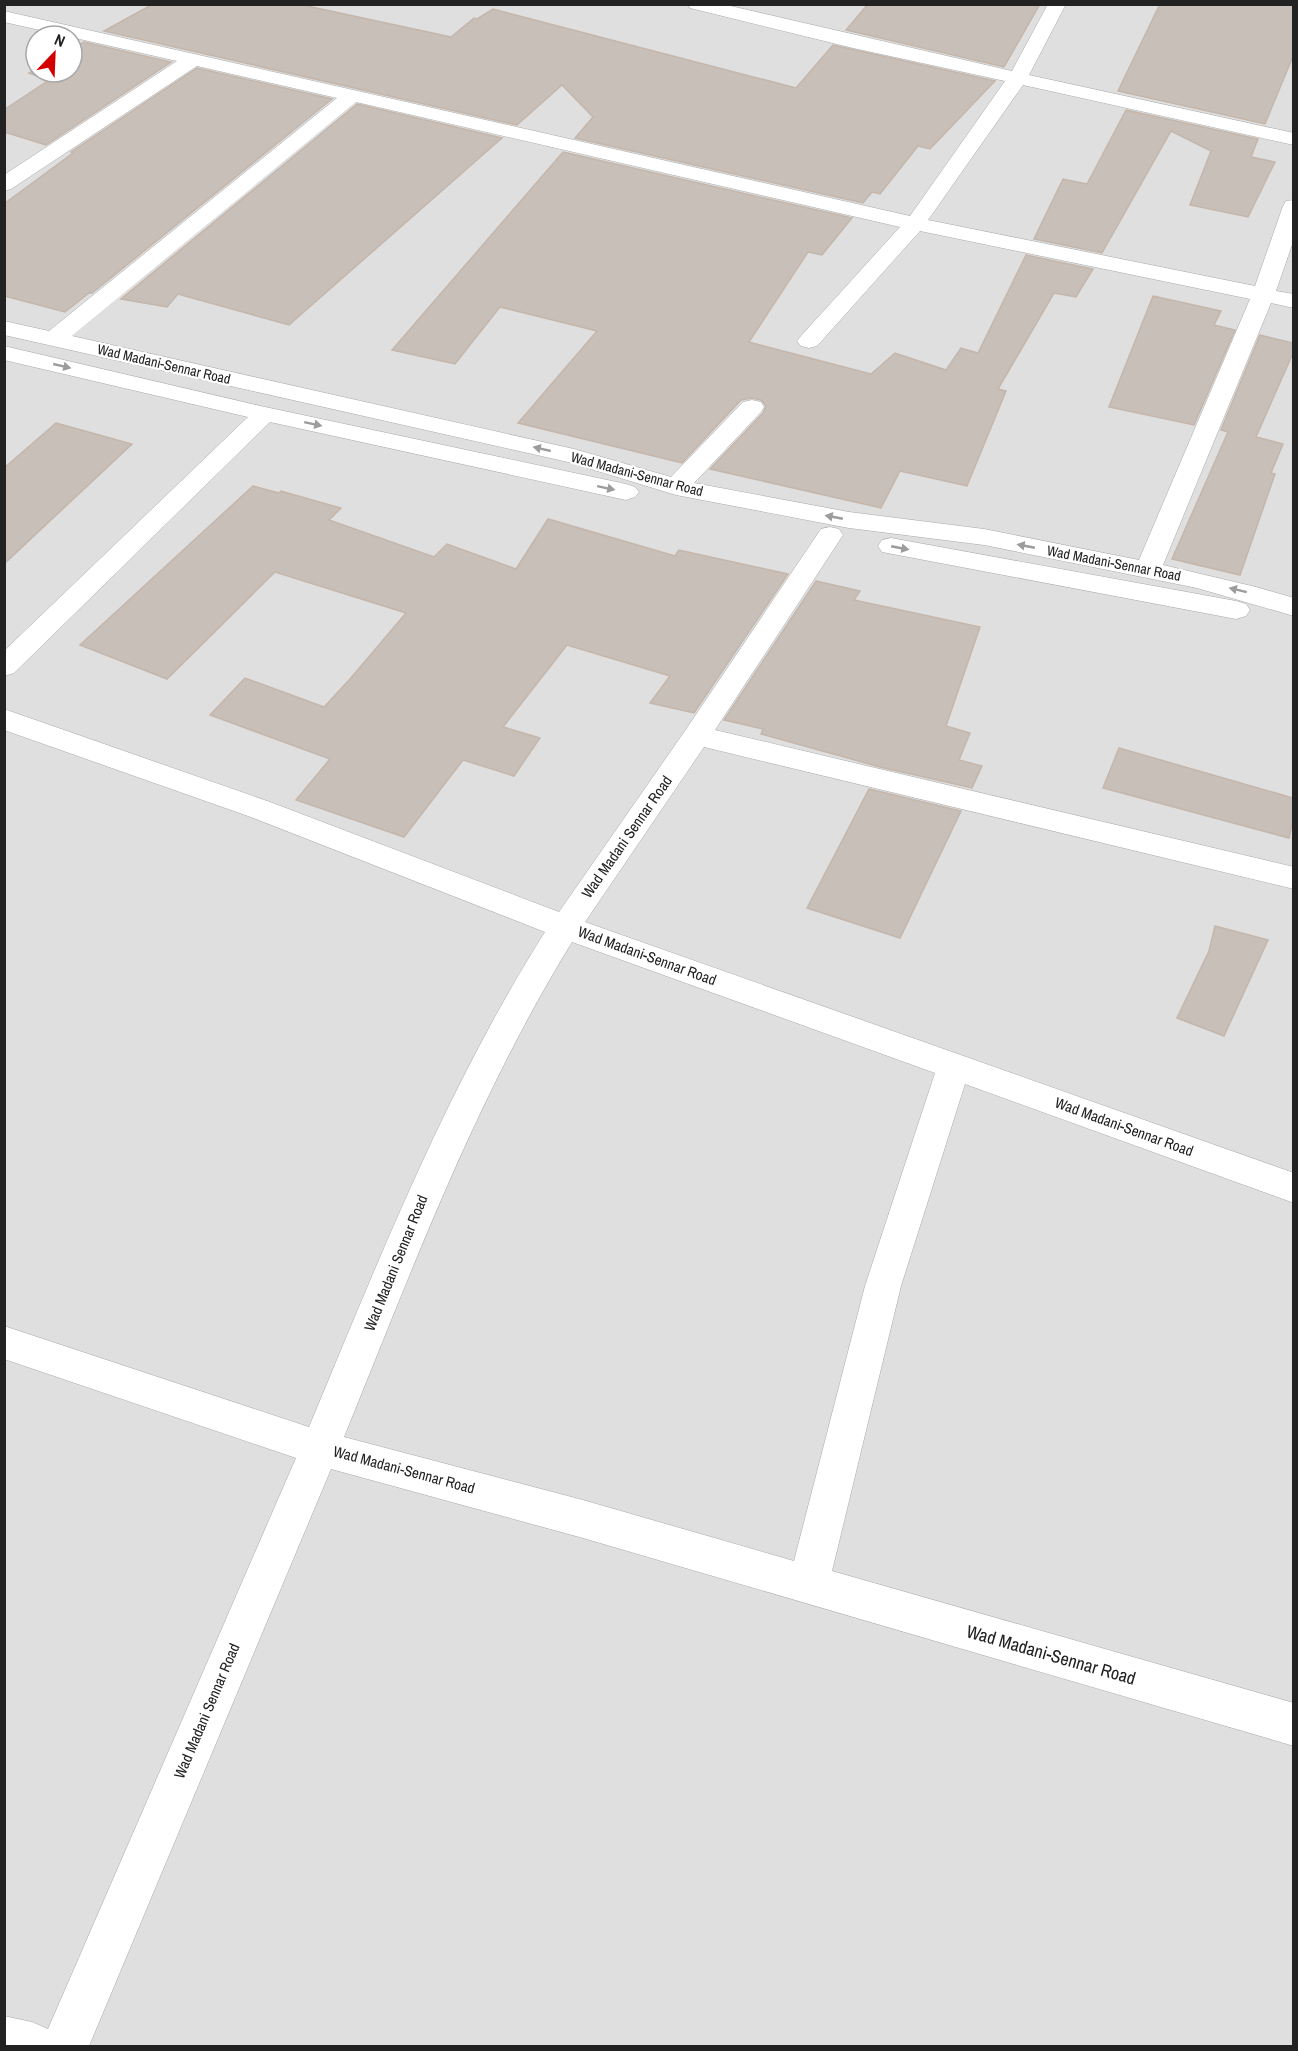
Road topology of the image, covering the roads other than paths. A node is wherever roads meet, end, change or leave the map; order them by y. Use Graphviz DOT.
graph roads {
  1 [pos="24,4"];
  2 [pos="1057,4"];
  3 [pos="707,6"];
  4 [pos="5,16"];
  5 [pos="194,59"];
  6 [pos="1017,79"];
  7 [pos="351,96"];
  8 [pos="1293,139"];
  9 [pos="4,185"];
  10 [pos="1293,206"];
  11 [pos="915,224"];
  12 [pos="1263,295"];
  13 [pos="1293,301"];
  14 [pos="4,328"];
  15 [pos="54,340"];
  16 [pos="809,341"];
  17 [pos="4,353"];
  18 [pos="752,407"];
  19 [pos="265,414"];
  20 [pos="676,487"];
  21 [pos="830,535"];
  22 [pos="1148,570"];
  23 [pos="1293,608"];
  24 [pos="1293,617"];
  25 [pos="4,668"];
  26 [pos="4,719"];
  27 [pos="697,735"];
  28 [pos="1293,878"];
  29 [pos="565,927"];
  30 [pos="954,1066"];
  31 [pos="1293,1188"];
  32 [pos="4,1342"];
  33 [pos="320,1448"];
  34 [pos="809,1583"];
  35 [pos="1293,1725"];
  36 [pos="4,2040"];
  37 [pos="32,2046"];
  38 [pos="65,2046"];
  1 -- 4 [label="street"];
  2 -- 6 [label="street"];
  3 -- 6 [label="street"];
  4 -- 5 [label="street"];
  5 -- 7 [label="street"];
  5 -- 9 [label="street"];
  6 -- 8 [label="street"];
  6 -- 11 [label="street"];
  7 -- 11 [label="street"];
  7 -- 15 [label="street"];
  10 -- 12 [label="street"];
  11 -- 12 [label="street"];
  11 -- 16 [label="street"];
  12 -- 13 [label="street"];
  12 -- 22 [label="street"];
  14 -- 15 [label="street, Wad Madani-Sennar Road"];
  20 -- 15 [label="street, Wad Madani-Sennar Road, one-way"];
  17 -- 19 [label="street, Wad Madani-Sennar Road, one-way"];
  18 -- 20 [label="street"];
  19 -- 21 [label="street, Wad Madani-Sennar Road, one-way"];
  19 -- 25 [label="street"];
  22 -- 20 [label="street, Wad Madani-Sennar Road, one-way"];
  21 -- 24 [label="street, Wad Madani-Sennar Road, one-way"];
  21 -- 27 [label="street, Wad Madani Sennar Road"];
  23 -- 22 [label="street, Wad Madani-Sennar Road, one-way"];
  26 -- 29 [label="street, Wad Madani-Sennar Road"];
  27 -- 28 [label="street"];
  27 -- 29 [label="street, Wad Madani Sennar Road"];
  29 -- 30 [label="street, Wad Madani-Sennar Road"];
  29 -- 33 [label="street, Wad Madani Sennar Road"];
  30 -- 31 [label="street, Wad Madani-Sennar Road"];
  30 -- 34 [label="street"];
  32 -- 33 [label="street, Wad Madani-Sennar Road"];
  33 -- 34 [label="street, Wad Madani-Sennar Road"];
  33 -- 38 [label="street, Wad Madani Sennar Road"];
  34 -- 35 [label="street, Wad Madani-Sennar Road"];
  36 -- 37 [label="street"];
}
